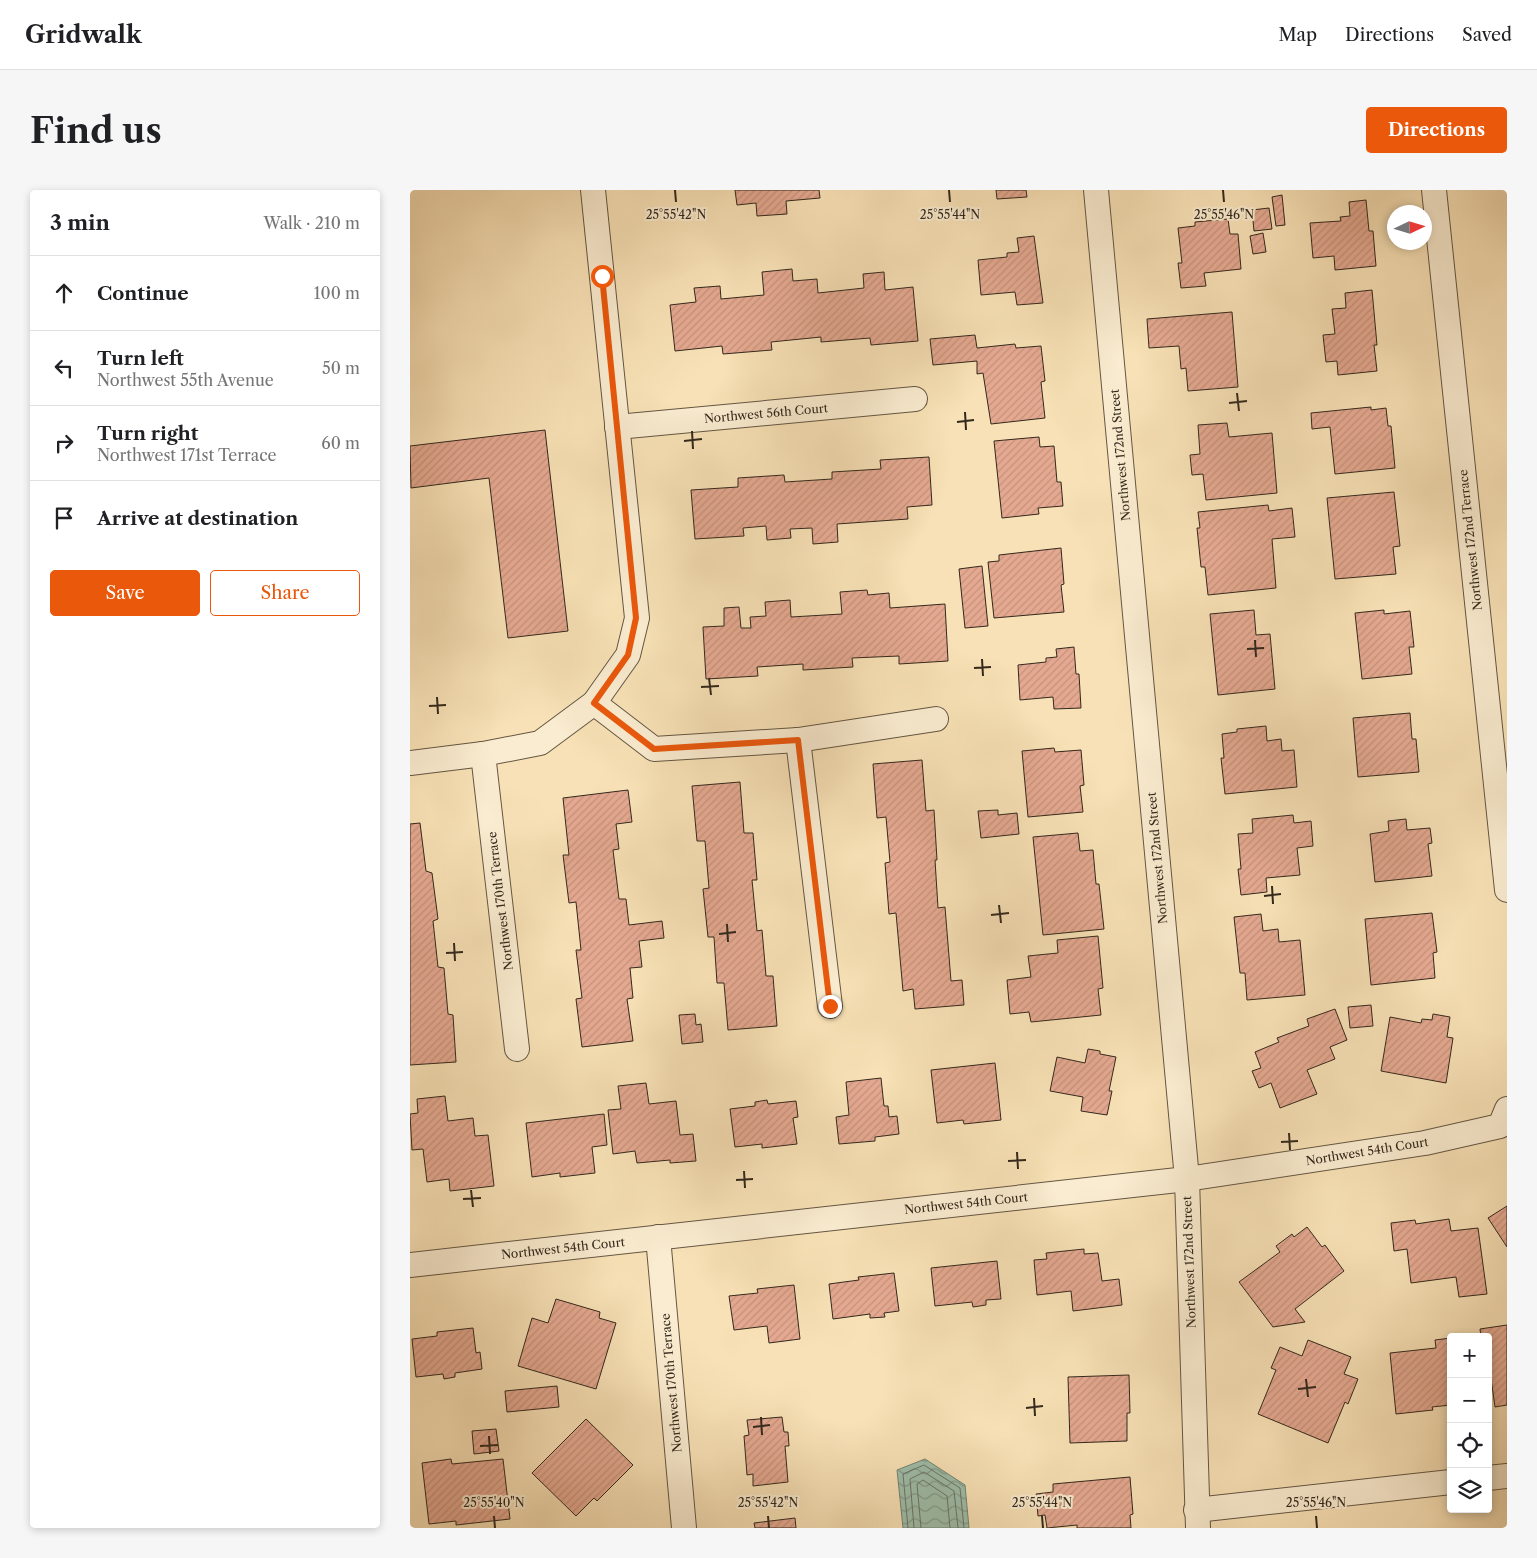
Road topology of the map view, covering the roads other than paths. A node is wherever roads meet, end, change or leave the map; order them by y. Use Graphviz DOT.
graph roads {
  1 [pos="593,190"];
  2 [pos="1096,190"];
  3 [pos="1434,190"];
  4 [pos="915,399"];
  5 [pos="617,427"];
  6 [pos="594,703"];
  7 [pos="936,719"];
  8 [pos="798,740"];
  9 [pos="483,754"];
  10 [pos="410,763"];
  11 [pos="1507,890"];
  12 [pos="830,1006"];
  13 [pos="517,1049"];
  14 [pos="1507,1109"];
  15 [pos="1187,1178"];
  16 [pos="658,1237"];
  17 [pos="410,1265"];
  18 [pos="1507,1476"];
  19 [pos="1492,1478"];
  20 [pos="1447,1483"];
  21 [pos="1197,1519"];
  22 [pos="684,1528"];
  1 -- 5 [label="street"];
  2 -- 15 [label="street, Northwest 172nd Street"];
  3 -- 11 [label="street, Northwest 172nd Terrace"];
  4 -- 5 [label="street, Northwest 56th Court"];
  5 -- 6 [label="street"];
  6 -- 8 [label="street"];
  6 -- 9 [label="street"];
  7 -- 8 [label="street"];
  8 -- 12 [label="street"];
  9 -- 10 [label="street"];
  9 -- 13 [label="street, Northwest 170th Terrace"];
  14 -- 15 [label="street, Northwest 54th Court"];
  15 -- 16 [label="street, Northwest 54th Court"];
  15 -- 21 [label="street, Northwest 172nd Street"];
  16 -- 17 [label="street, Northwest 54th Court"];
  16 -- 22 [label="street, Northwest 170th Terrace"];
  18 -- 19 [label="street"];
  20 -- 21 [label="street"];
}
